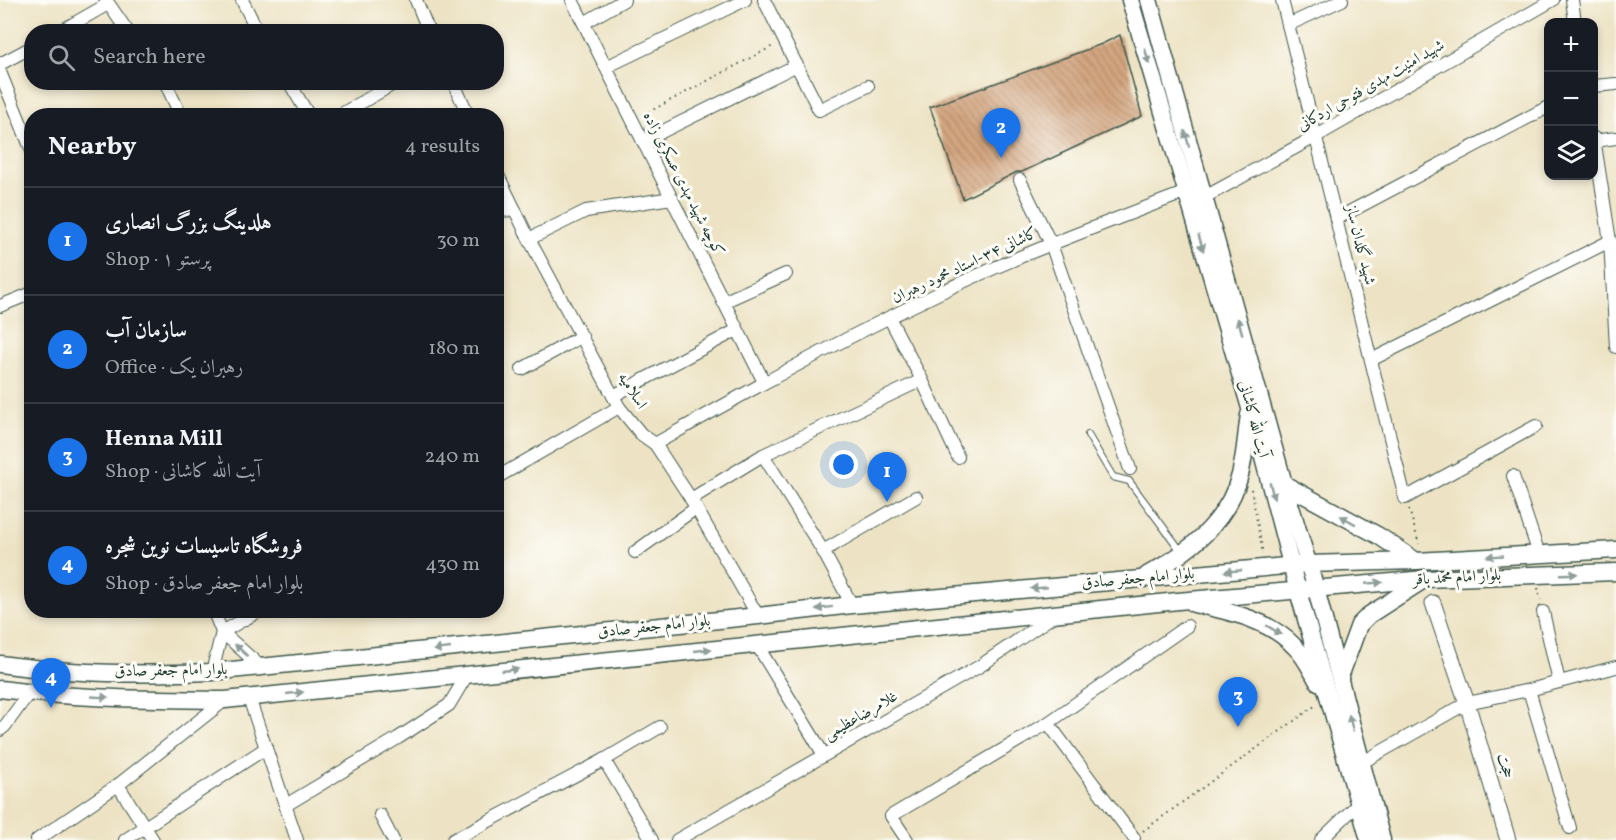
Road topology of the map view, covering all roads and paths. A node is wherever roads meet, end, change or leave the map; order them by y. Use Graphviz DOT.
graph roads {
  1 [pos="242,0"];
  2 [pos="572,0"];
  3 [pos="624,0"];
  4 [pos="745,0"];
  5 [pos="764,0"];
  6 [pos="1130,0"];
  7 [pos="1149,0"];
  8 [pos="1282,0"];
  9 [pos="1342,0"];
  10 [pos="1553,0"];
  11 [pos="1572,0"];
  12 [pos="419,1"];
  13 [pos="107,2"];
  14 [pos="1574,18"];
  15 [pos="584,23"];
  16 [pos="72,24"];
  17 [pos="122,24"];
  18 [pos="254,24"];
  19 [pos="426,24"];
  20 [pos="1288,25"];
  21 [pos="784,40"];
  22 [pos="24,51"];
  23 [pos="0,64"];
  24 [pos="797,65"];
  25 [pos="606,67"];
  26 [pos="0,72"];
  27 [pos="1616,84"];
  28 [pos="868,86"];
  29 [pos="1598,86"];
  30 [pos="169,90"];
  31 [pos="294,90"];
  32 [pos="383,90"];
  33 [pos="457,90"];
  34 [pos="4,97"];
  35 [pos="177,108"];
  36 [pos="304,108"];
  37 [pos="352,108"];
  38 [pos="465,108"];
  39 [pos="1544,109"];
  40 [pos="633,120"];
  41 [pos="24,136"];
  42 [pos="1315,137"];
  43 [pos="1616,138"];
  44 [pos="1598,139"];
  45 [pos="643,141"];
  46 [pos="1598,161"];
  47 [pos="1020,180"];
  48 [pos="504,187"];
  49 [pos="1186,192"];
  50 [pos="672,198"];
  51 [pos="1203,198"];
  52 [pos="515,210"];
  53 [pos="504,211"];
  54 [pos="1336,219"];
  55 [pos="529,238"];
  56 [pos="1051,244"];
  57 [pos="1613,244"];
  58 [pos="786,274"];
  59 [pos="24,296"];
  60 [pos="723,302"];
  61 [pos="0,306"];
  62 [pos="890,319"];
  63 [pos="737,330"];
  64 [pos="582,336"];
  65 [pos="1616,347"];
  66 [pos="1371,360"];
  67 [pos="522,369"];
  68 [pos="922,380"];
  69 [pos="764,382"];
  70 [pos="616,402"];
  71 [pos="1250,408"];
  72 [pos="1536,426"];
  73 [pos="1088,435"];
  74 [pos="655,444"];
  75 [pos="763,455"];
  76 [pos="958,457"];
  77 [pos="1130,469"];
  78 [pos="504,473"];
  79 [pos="1513,476"];
  80 [pos="1284,484"];
  81 [pos="1250,485"];
  82 [pos="916,497"];
  83 [pos="1405,498"];
  84 [pos="693,504"];
  85 [pos="1616,550"];
  86 [pos="823,551"];
  87 [pos="635,552"];
  88 [pos="1182,554"];
  89 [pos="1539,554"];
  90 [pos="1420,560"];
  91 [pos="1308,564"];
  92 [pos="1291,566"];
  93 [pos="1266,568"];
  94 [pos="1616,573"];
  95 [pos="1535,575"];
  96 [pos="1139,579"];
  97 [pos="1425,579"];
  98 [pos="1316,589"];
  99 [pos="1298,591"];
  100 [pos="1178,601"];
  101 [pos="1433,603"];
  102 [pos="852,605"];
  103 [pos="1544,612"];
  104 [pos="1056,613"];
  105 [pos="758,616"];
  106 [pos="216,618"];
  107 [pos="247,618"];
  108 [pos="1187,626"];
  109 [pos="222,632"];
  110 [pos="575,635"];
  111 [pos="543,638"];
  112 [pos="757,645"];
  113 [pos="587,662"];
  114 [pos="0,664"];
  115 [pos="261,667"];
  116 [pos="541,667"];
  117 [pos="1616,667"];
  118 [pos="212,672"];
  119 [pos="467,675"];
  120 [pos="1340,678"];
  121 [pos="1559,682"];
  122 [pos="0,689"];
  123 [pos="1529,690"];
  124 [pos="29,693"];
  125 [pos="1328,696"];
  126 [pos="249,698"];
  127 [pos="225,700"];
  128 [pos="1467,703"];
  129 [pos="1048,723"];
  130 [pos="660,727"];
  131 [pos="0,730"];
  132 [pos="266,748"];
  133 [pos="824,755"];
  134 [pos="604,760"];
  135 [pos="1361,763"];
  136 [pos="118,785"];
  137 [pos="1359,803"];
  138 [pos="285,805"];
  139 [pos="381,816"];
  140 [pos="144,826"];
  141 [pos="1570,828"];
  142 [pos="686,838"];
  143 [pos="1134,838"];
  144 [pos="37,840"];
  145 [pos="125,840"];
  146 [pos="153,840"];
  147 [pos="297,840"];
  148 [pos="393,840"];
  149 [pos="453,840"];
  150 [pos="652,840"];
  151 [pos="907,840"];
  152 [pos="1321,840"];
  153 [pos="1369,840"];
  154 [pos="1382,840"];
  155 [pos="1508,840"];
  1 -- 18 [label="street"];
  2 -- 15 [label="street, کوچه شهید مهدی عسکری زاده"];
  3 -- 15 [label="street"];
  4 -- 25 [label="street"];
  5 -- 21 [label="street"];
  6 -- 49 [label="main road, آیت الله کاشانی, one-way"];
  51 -- 7 [label="main road, آیت الله کاشانی, one-way"];
  8 -- 20 [label="street, شهید گلدان ساز"];
  9 -- 20 [label="street"];
  10 -- 42 [label="street, شهید امنیت مهدی فتوحی اردکانی"];
  11 -- 14 [label="street"];
  12 -- 19 [label="street"];
  13 -- 16 [label="street"];
  13 -- 17 [label="street"];
  15 -- 25 [label="street, کوچه شهید مهدی عسکری زاده"];
  20 -- 42 [label="street, شهید گلدان ساز"];
  21 -- 24 [label="street"];
  21 -- 40 [label="path"];
  22 -- 23 [label="street"];
  24 -- 28 [label="street"];
  24 -- 45 [label="street"];
  25 -- 40 [label="street, کوچه شهید مهدی عسکری زاده"];
  26 -- 34 [label="street"];
  27 -- 29 [label="street"];
  30 -- 35 [label="street"];
  31 -- 36 [label="street"];
  32 -- 37 [label="street"];
  33 -- 38 [label="street"];
  34 -- 41 [label="street"];
  39 -- 54 [label="street"];
  40 -- 45 [label="street, کوچه شهید مهدی عسکری زاده"];
  42 -- 51 [label="street, شهید امنیت مهدی فتوحی اردکانی"];
  42 -- 54 [label="street, شهید گلدان ساز"];
  43 -- 44 [label="street"];
  45 -- 50 [label="street, کوچه شهید مهدی عسکری زاده"];
  46 -- 57 [label="street"];
  47 -- 56 [label="street"];
  48 -- 52 [label="street, اسلامیه"];
  49 -- 56 [label="street, کاشانی ۳۴-استاد محمود رهبران"];
  49 -- 71 [label="main road, آیت الله کاشانی, one-way"];
  50 -- 55 [label="street"];
  50 -- 60 [label="street, کوچه شهید مهدی عسکری زاده"];
  80 -- 51 [label="main road, آیت الله کاشانی, one-way"];
  52 -- 53 [label="street"];
  52 -- 55 [label="street, اسلامیه"];
  54 -- 66 [label="street, شهید گلدان ساز"];
  55 -- 64 [label="street, اسلامیه"];
  56 -- 62 [label="street, کاشانی ۳۴-استاد محمود رهبران"];
  56 -- 77 [label="street"];
  57 -- 65 [label="street"];
  57 -- 66 [label="street"];
  58 -- 60 [label="street"];
  59 -- 61 [label="street"];
  60 -- 63 [label="street, کوچه شهید مهدی عسکری زاده"];
  62 -- 68 [label="street"];
  62 -- 69 [label="street, کاشانی ۳۴-استاد محمود رهبران"];
  63 -- 69 [label="street, کوچه شهید مهدی عسکری زاده"];
  63 -- 70 [label="street"];
  64 -- 67 [label="street"];
  64 -- 70 [label="street, اسلامیه"];
  66 -- 83 [label="street, شهید گلدان ساز"];
  68 -- 75 [label="street"];
  68 -- 76 [label="street"];
  69 -- 74 [label="street, کاشانی ۳۴-استاد محمود رهبران"];
  70 -- 74 [label="street, اسلامیه"];
  70 -- 78 [label="street"];
  71 -- 88 [label="main road"];
  71 -- 92 [label="main road, آیت الله کاشانی, one-way"];
  72 -- 83 [label="street"];
  73 -- 88 [label="lane"];
  74 -- 84 [label="street, اسلامیه"];
  75 -- 84 [label="street"];
  75 -- 86 [label="street"];
  79 -- 89 [label="street"];
  90 -- 80 [label="main road, one-way"];
  80 -- 91 [label="main road, آیت الله کاشانی"];
  81 -- 93 [label="path"];
  82 -- 86 [label="street"];
  83 -- 90 [label="path"];
  84 -- 87 [label="street"];
  84 -- 105 [label="street, اسلامیه"];
  85 -- 89 [label="main road, بلوار امام محمد باقر"];
  86 -- 102 [label="street"];
  88 -- 96 [label="main road"];
  89 -- 90 [label="main road, بلوار امام محمد باقر, one-way"];
  90 -- 91 [label="main road, بلوار امام محمد باقر"];
  91 -- 92 [label="main road, بلوار امام جعفر صادق"];
  91 -- 98 [label="main road, آیت الله کاشانی"];
  92 -- 93 [label="main road, بلوار امام جعفر صادق"];
  92 -- 99 [label="main road, آیت الله کاشانی"];
  93 -- 96 [label="main road, بلوار امام جعفر صادق, one-way"];
  95 -- 94 [label="main road, بلوار امام محمد باقر, one-way"];
  95 -- 97 [label="main road, بلوار امام محمد باقر"];
  95 -- 103 [label="path"];
  96 -- 102 [label="main road, بلوار امام جعفر صادق, one-way"];
  98 -- 97 [label="main road, بلوار امام محمد باقر, one-way"];
  97 -- 120 [label="main road"];
  98 -- 99 [label="main road, بلوار امام محمد باقر"];
  98 -- 120 [label="main road, آیت الله کاشانی"];
  99 -- 100 [label="main road, بلوار امام جعفر صادق"];
  99 -- 125 [label="main road, آیت الله کاشانی"];
  100 -- 104 [label="main road, بلوار امام جعفر صادق"];
  100 -- 125 [label="main road, one-way"];
  101 -- 128 [label="street, حجت"];
  102 -- 105 [label="main road, بلوار امام جعفر صادق, one-way"];
  103 -- 121 [label="street"];
  104 -- 112 [label="main road, بلوار امام جعفر صادق"];
  104 -- 133 [label="street, غلامرضاعظیمی"];
  105 -- 110 [label="main road, بلوار امام جعفر صادق"];
  106 -- 109 [label="street"];
  107 -- 109 [label="street"];
  108 -- 129 [label="street"];
  115 -- 109 [label="street, one-way"];
  109 -- 118 [label="street"];
  110 -- 111 [label="main road, بلوار امام جعفر صادق"];
  110 -- 113 [label="main road"];
  111 -- 115 [label="main road, بلوار امام جعفر صادق, one-way"];
  111 -- 116 [label="main road"];
  113 -- 112 [label="main road, بلوار امام جعفر صادق, one-way"];
  112 -- 133 [label="street"];
  113 -- 116 [label="main road, بلوار امام جعفر صادق"];
  114 -- 118 [label="main road, بلوار امام جعفر صادق"];
  115 -- 118 [label="main road, بلوار امام جعفر صادق"];
  119 -- 116 [label="main road, بلوار امام جعفر صادق, one-way"];
  117 -- 121 [label="street"];
  126 -- 119 [label="main road, بلوار امام جعفر صادق, one-way"];
  119 -- 138 [label="street"];
  135 -- 120 [label="main road, آیت الله کاشانی, one-way"];
  121 -- 123 [label="street"];
  122 -- 124 [label="main road, بلوار امام جعفر صادق"];
  123 -- 128 [label="street"];
  123 -- 141 [label="street"];
  124 -- 127 [label="main road, بلوار امام جعفر صادق, one-way"];
  124 -- 131 [label="street"];
  125 -- 137 [label="main road, آیت الله کاشانی"];
  125 -- 143 [label="path"];
  126 -- 127 [label="main road, بلوار امام جعفر صادق"];
  126 -- 132 [label="street"];
  127 -- 136 [label="street"];
  128 -- 135 [label="street"];
  128 -- 155 [label="street, حجت"];
  129 -- 143 [label="street"];
  129 -- 151 [label="street"];
  130 -- 134 [label="street"];
  132 -- 138 [label="street"];
  132 -- 140 [label="street"];
  133 -- 142 [label="street, غلامرضاعظیمی"];
  134 -- 149 [label="street"];
  134 -- 150 [label="street"];
  135 -- 154 [label="main road, آیت الله کاشانی"];
  136 -- 140 [label="street"];
  136 -- 144 [label="street"];
  137 -- 152 [label="street"];
  137 -- 153 [label="main road, آیت الله کاشانی"];
  138 -- 147 [label="street"];
  139 -- 148 [label="street"];
  140 -- 145 [label="street"];
  140 -- 146 [label="street"];
}
